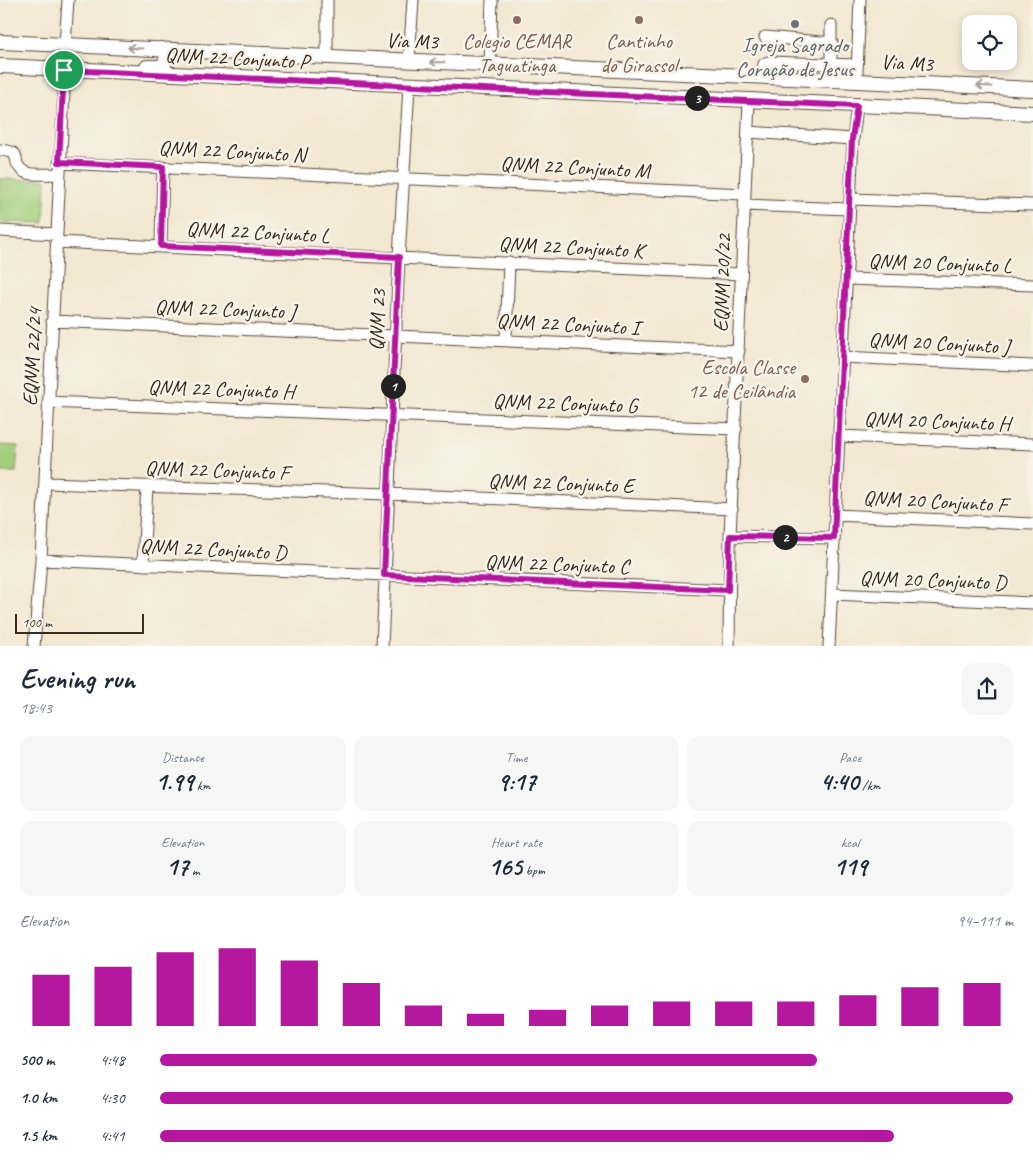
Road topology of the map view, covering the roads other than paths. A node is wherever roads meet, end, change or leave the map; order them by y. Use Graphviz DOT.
graph roads {
  1 [pos="68,0"];
  2 [pos="327,0"];
  3 [pos="412,0"];
  4 [pos="492,0"];
  5 [pos="860,0"];
  6 [pos="831,25"];
  7 [pos="765,37"];
  8 [pos="0,42"];
  9 [pos="832,43"];
  10 [pos="65,45"];
  11 [pos="162,49"];
  12 [pos="328,57"];
  13 [pos="382,60"];
  14 [pos="409,61"];
  15 [pos="490,64"];
  16 [pos="510,64"];
  17 [pos="832,64"];
  18 [pos="857,65"];
  19 [pos="0,66"];
  20 [pos="68,70"];
  21 [pos="722,74"];
  22 [pos="761,76"];
  23 [pos="830,79"];
  24 [pos="304,80"];
  25 [pos="858,81"];
  26 [pos="953,85"];
  27 [pos="409,86"];
  28 [pos="430,86"];
  29 [pos="1033,89"];
  30 [pos="654,96"];
  31 [pos="749,101"];
  32 [pos="857,106"];
  33 [pos="878,106"];
  34 [pos="1033,113"];
  35 [pos="748,132"];
  36 [pos="852,139"];
  37 [pos="0,150"];
  38 [pos="163,167"];
  39 [pos="59,168"];
  40 [pos="403,178"];
  41 [pos="744,199"];
  42 [pos="850,204"];
  43 [pos="1033,206"];
  44 [pos="0,231"];
  45 [pos="56,238"];
  46 [pos="161,246"];
  47 [pos="399,257"];
  48 [pos="509,262"];
  49 [pos="741,274"];
  50 [pos="846,279"];
  51 [pos="1033,285"];
  52 [pos="52,321"];
  53 [pos="396,335"];
  54 [pos="506,340"];
  55 [pos="739,350"];
  56 [pos="842,358"];
  57 [pos="1033,366"];
  58 [pos="48,402"];
  59 [pos="392,414"];
  60 [pos="736,429"];
  61 [pos="839,436"];
  62 [pos="1033,444"];
  63 [pos="45,482"];
  64 [pos="147,486"];
  65 [pos="388,494"];
  66 [pos="732,509"];
  67 [pos="835,515"];
  68 [pos="1033,524"];
  69 [pos="730,536"];
  70 [pos="834,538"];
  71 [pos="41,560"];
  72 [pos="143,565"];
  73 [pos="384,575"];
  74 [pos="728,590"];
  75 [pos="832,594"];
  76 [pos="1033,603"];
  77 [pos="34,646"];
  78 [pos="382,646"];
  79 [pos="729,646"];
  80 [pos="829,646"];
  1 -- 10 [label="street"];
  2 -- 12 [label="street"];
  3 -- 14 [label="street"];
  4 -- 15 [label="street"];
  5 -- 18 [label="street"];
  6 -- 9 [label="street"];
  7 -- 9 [label="street"];
  8 -- 10 [label="main road, Via M3"];
  9 -- 17 [label="street"];
  11 -- 10 [label="main road, Via M3, one-way"];
  11 -- 12 [label="main road, Via M3"];
  11 -- 20 [label="main road"];
  12 -- 13 [label="main road, Via M3"];
  13 -- 14 [label="main road, Via M3"];
  13 -- 24 [label="main road"];
  15 -- 14 [label="main road, Via M3, one-way"];
  15 -- 16 [label="main road, Via M3"];
  16 -- 21 [label="main road, Via M3"];
  16 -- 28 [label="main road"];
  17 -- 18 [label="street"];
  17 -- 22 [label="street"];
  17 -- 23 [label="street"];
  18 -- 25 [label="street"];
  19 -- 20 [label="main road"];
  20 -- 24 [label="main road, QNM 22 Conjunto P"];
  20 -- 39 [label="street, EQNM 22/24"];
  21 -- 22 [label="main road, Via M3"];
  21 -- 30 [label="main road"];
  22 -- 23 [label="main road, Via M3"];
  23 -- 25 [label="main road, Via M3"];
  24 -- 27 [label="main road, QNM 22 Conjunto P"];
  25 -- 26 [label="main road, Via M3"];
  29 -- 26 [label="main road, Via M3, one-way"];
  26 -- 33 [label="main road"];
  27 -- 28 [label="main road, QNM 22 Conjunto P"];
  27 -- 40 [label="street, QNM 23"];
  28 -- 30 [label="main road"];
  30 -- 31 [label="main road"];
  31 -- 32 [label="main road"];
  31 -- 35 [label="street, EQNM 20/22"];
  32 -- 33 [label="main road"];
  32 -- 36 [label="street"];
  33 -- 34 [label="main road"];
  35 -- 36 [label="street"];
  35 -- 41 [label="street, EQNM 20/22"];
  36 -- 42 [label="street"];
  37 -- 39 [label="street, QNM 22 Conjunto N"];
  38 -- 39 [label="street, QNM 22 Conjunto N"];
  38 -- 40 [label="street, QNM 22 Conjunto N"];
  38 -- 46 [label="street"];
  39 -- 45 [label="street, EQNM 22/24"];
  40 -- 41 [label="street, QNM 22 Conjunto M"];
  40 -- 47 [label="street, QNM 23"];
  41 -- 42 [label="street, QNM 22 Conjunto M"];
  41 -- 49 [label="street, EQNM 20/22"];
  42 -- 43 [label="street, QNM 22 Conjunto M"];
  42 -- 50 [label="street"];
  44 -- 45 [label="street, QNM 22 Conjunto L"];
  45 -- 46 [label="street, QNM 22 Conjunto L"];
  45 -- 52 [label="street, EQNM 22/24"];
  46 -- 47 [label="street, QNM 22 Conjunto L"];
  47 -- 48 [label="street, QNM 22 Conjunto K"];
  47 -- 53 [label="street, QNM 23"];
  48 -- 49 [label="street, QNM 22 Conjunto K"];
  48 -- 54 [label="street"];
  49 -- 55 [label="street, EQNM 20/22"];
  50 -- 51 [label="street, QNM 20 Conjunto L"];
  50 -- 56 [label="street"];
  52 -- 53 [label="street, QNM 22 Conjunto J"];
  52 -- 58 [label="street, EQNM 22/24"];
  53 -- 54 [label="street, QNM 22 Conjunto I"];
  53 -- 59 [label="street, QNM 23"];
  54 -- 55 [label="street, QNM 22 Conjunto I"];
  55 -- 60 [label="street, EQNM 20/22"];
  56 -- 57 [label="street, QNM 20 Conjunto J"];
  56 -- 61 [label="street"];
  58 -- 59 [label="street, QNM 22 Conjunto H"];
  58 -- 63 [label="street, EQNM 22/24"];
  59 -- 60 [label="street, QNM 22 Conjunto G"];
  59 -- 65 [label="street, QNM 23"];
  60 -- 66 [label="street, EQNM 20/22"];
  61 -- 62 [label="street, QNM 20 Conjunto H"];
  61 -- 67 [label="street"];
  63 -- 64 [label="street, QNM 22 Conjunto F"];
  63 -- 71 [label="street, EQNM 22/24"];
  64 -- 65 [label="street, QNM 22 Conjunto F"];
  64 -- 72 [label="street"];
  65 -- 66 [label="street, QNM 22 Conjunto E"];
  65 -- 73 [label="street, QNM 23"];
  66 -- 69 [label="street, EQNM 20/22"];
  67 -- 68 [label="street, QNM 20 Conjunto F"];
  67 -- 70 [label="street"];
  69 -- 70 [label="street"];
  69 -- 74 [label="street, EQNM 20/22"];
  70 -- 75 [label="street"];
  71 -- 72 [label="street, QNM 22 Conjunto D"];
  71 -- 77 [label="street, EQNM 22/24"];
  72 -- 73 [label="street, QNM 22 Conjunto D"];
  73 -- 74 [label="street, QNM 22 Conjunto C"];
  73 -- 78 [label="street, QNM 23"];
  74 -- 79 [label="street, EQNM 20/22"];
  75 -- 76 [label="street, QNM 20 Conjunto D"];
  75 -- 80 [label="street"];
}
